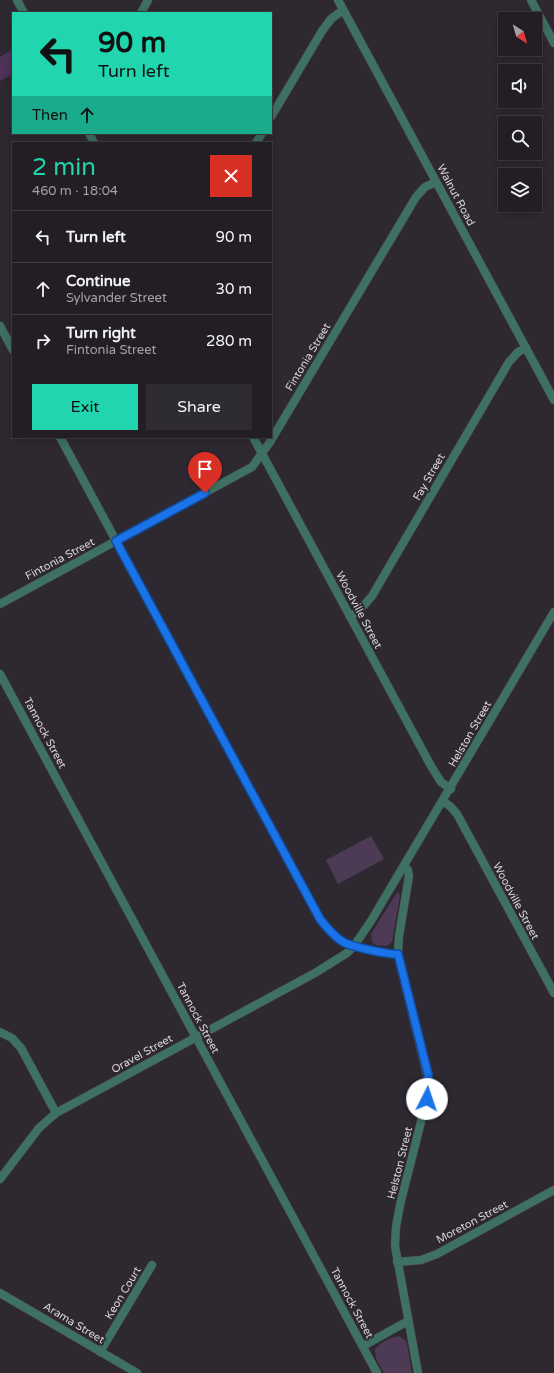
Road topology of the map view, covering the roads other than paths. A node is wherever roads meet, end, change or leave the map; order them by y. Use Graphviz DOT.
graph roads {
  1 [pos="17,0"];
  2 [pos="148,0"];
  3 [pos="338,0"];
  4 [pos="531,0"];
  5 [pos="343,10"];
  6 [pos="23,12"];
  7 [pos="142,12"];
  8 [pos="554,44"];
  9 [pos="272,115"];
  10 [pos="436,182"];
  11 [pos="0,326"];
  12 [pos="12,348"];
  13 [pos="526,348"];
  14 [pos="554,400"];
  15 [pos="272,437"];
  16 [pos="61,438"];
  17 [pos="254,438"];
  18 [pos="272,438"];
  19 [pos="262,454"];
  20 [pos="116,541"];
  21 [pos="0,604"];
  22 [pos="554,612"];
  23 [pos="350,617"];
  24 [pos="551,623"];
  25 [pos="0,674"];
  26 [pos="451,789"];
  27 [pos="443,801"];
  28 [pos="404,866"];
  29 [pos="354,946"];
  30 [pos="398,954"];
  31 [pos="315,973"];
  32 [pos="554,993"];
  33 [pos="0,1032"];
  34 [pos="196,1037"];
  35 [pos="56,1114"];
  36 [pos="0,1179"];
  37 [pos="554,1190"];
  38 [pos="397,1262"];
  39 [pos="152,1265"];
  40 [pos="0,1293"];
  41 [pos="408,1321"];
  42 [pos="363,1346"];
  43 [pos="100,1352"];
  44 [pos="137,1373"];
  45 [pos="377,1373"];
  46 [pos="418,1373"];
  1 -- 6 [label="street"];
  2 -- 7 [label="street"];
  3 -- 5 [label="street, Walnut Road"];
  4 -- 8 [label="street"];
  5 -- 9 [label="street"];
  5 -- 10 [label="street, Walnut Road"];
  10 -- 13 [label="street, Walnut Road"];
  10 -- 15 [label="street, Fintonia Street"];
  11 -- 12 [label="street"];
  13 -- 14 [label="street, Walnut Road"];
  13 -- 23 [label="street, Fay Street"];
  16 -- 20 [label="street"];
  17 -- 19 [label="street, Woodville Street"];
  18 -- 19 [label="street, Fintonia Street"];
  19 -- 20 [label="street, Fintonia Street"];
  19 -- 23 [label="street, Woodville Street"];
  20 -- 21 [label="street, Fintonia Street"];
  20 -- 29 [label="street"];
  22 -- 24 [label="street, Helston Street"];
  23 -- 26 [label="street, Woodville Street"];
  24 -- 26 [label="street, Helston Street"];
  25 -- 34 [label="street, Tannock Street"];
  26 -- 27 [label="street, Helston Street"];
  27 -- 28 [label="street, Helston Street"];
  27 -- 32 [label="street, Woodville Street"];
  28 -- 29 [label="street, Helston Street"];
  28 -- 30 [label="street, Helston Street"];
  29 -- 30 [label="street"];
  29 -- 31 [label="street, Helston Street"];
  30 -- 38 [label="street, Helston Street"];
  31 -- 34 [label="street, Oravel Street"];
  33 -- 35 [label="street"];
  34 -- 35 [label="street, Oravel Street"];
  34 -- 42 [label="street, Tannock Street"];
  35 -- 36 [label="street, Oravel Street"];
  37 -- 38 [label="street, Moreton Street"];
  38 -- 41 [label="street, Helston Street"];
  39 -- 43 [label="street, Keon Court"];
  40 -- 43 [label="street, Arama Street"];
  41 -- 42 [label="street"];
  41 -- 46 [label="street, Helston Street"];
  42 -- 45 [label="street, Tannock Street"];
  43 -- 44 [label="street, Arama Street"];
}
